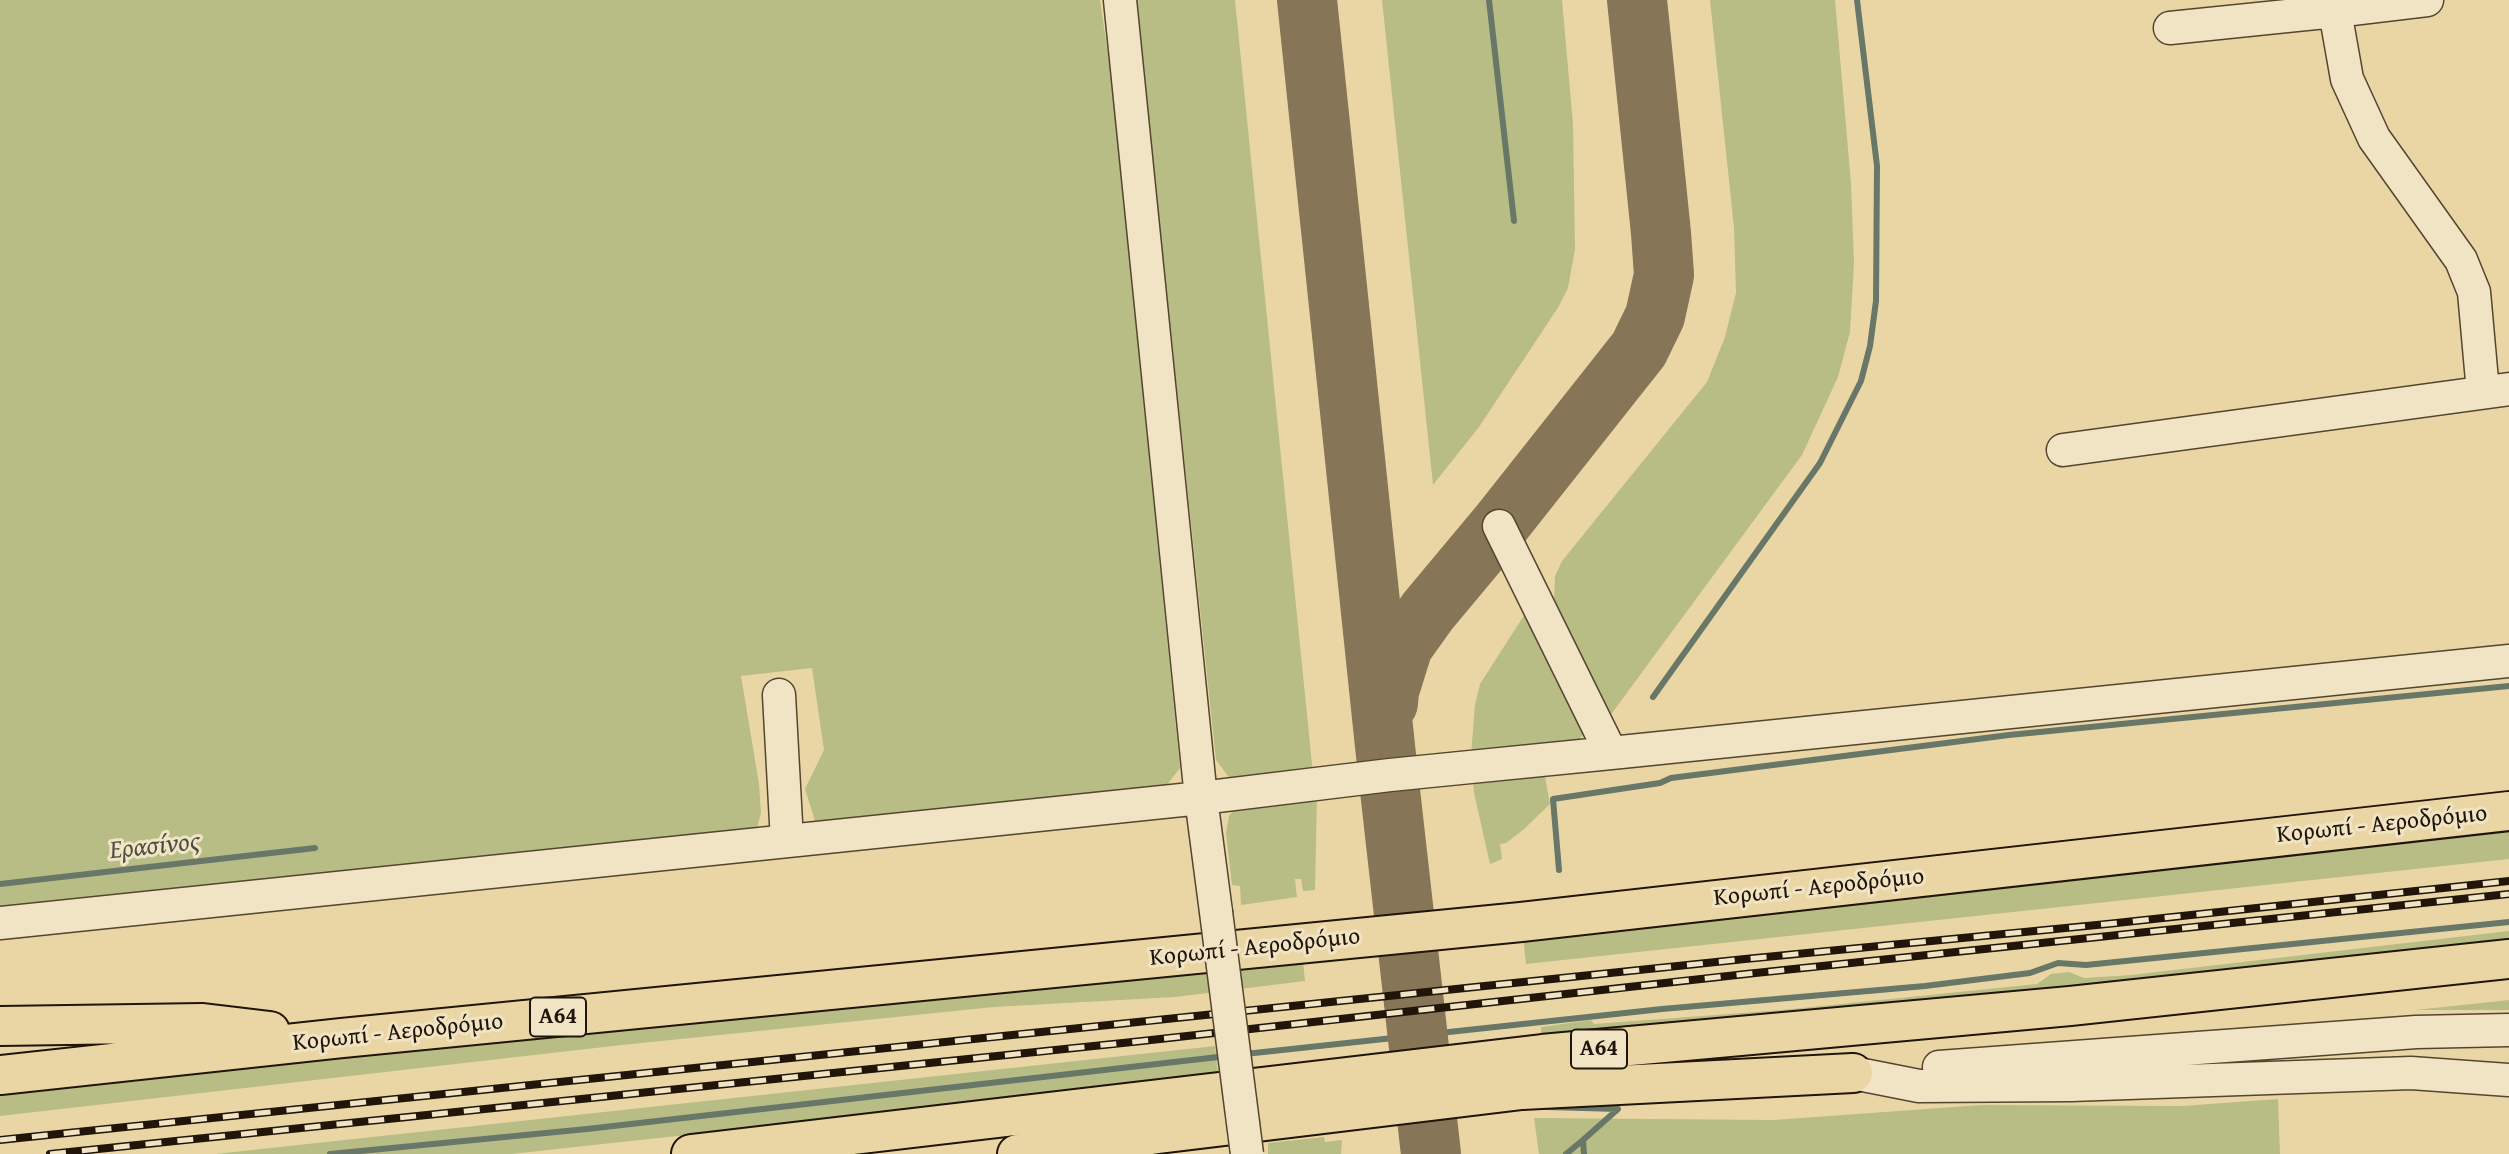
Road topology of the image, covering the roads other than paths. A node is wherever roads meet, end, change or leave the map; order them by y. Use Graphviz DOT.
graph roads {
  1 [pos="1120,0"];
  2 [pos="2427,0"];
  3 [pos="2335,10"];
  4 [pos="2170,27"];
  5 [pos="2496,391"];
  6 [pos="2063,450"];
  7 [pos="1499,526"];
  8 [pos="2509,661"];
  9 [pos="779,695"];
  10 [pos="1611,753"];
  11 [pos="1201,798"];
  12 [pos="2509,811"];
  13 [pos="788,841"];
  14 [pos="0,923"];
  15 [pos="2509,959"];
  16 [pos="0,1026"];
  17 [pos="2509,1030"];
  18 [pos="342,1038"];
  19 [pos="1853,1073"];
  20 [pos="0,1075"];
  21 [pos="2509,1080"];
  22 [pos="691,1154"];
  23 [pos="1017,1154"];
  24 [pos="1247,1154"];
  1 -- 11 [label="street"];
  2 -- 3 [label="street"];
  3 -- 4 [label="street"];
  3 -- 5 [label="street"];
  5 -- 6 [label="street"];
  7 -- 10 [label="street"];
  8 -- 10 [label="street"];
  9 -- 13 [label="street"];
  10 -- 11 [label="street"];
  11 -- 13 [label="street"];
  11 -- 24 [label="street, bridge"];
  12 -- 18 [label="highway, Κορωπί - Αεροδρόμιο / Α64"];
  13 -- 14 [label="street"];
  15 -- 22 [label="highway, Α64"];
  16 -- 18 [label="highway"];
  17 -- 19 [label="street"];
  18 -- 20 [label="highway, Κορωπί - Αεροδρόμιο / Α64"];
  19 -- 21 [label="street"];
  19 -- 23 [label="highway"];
}
